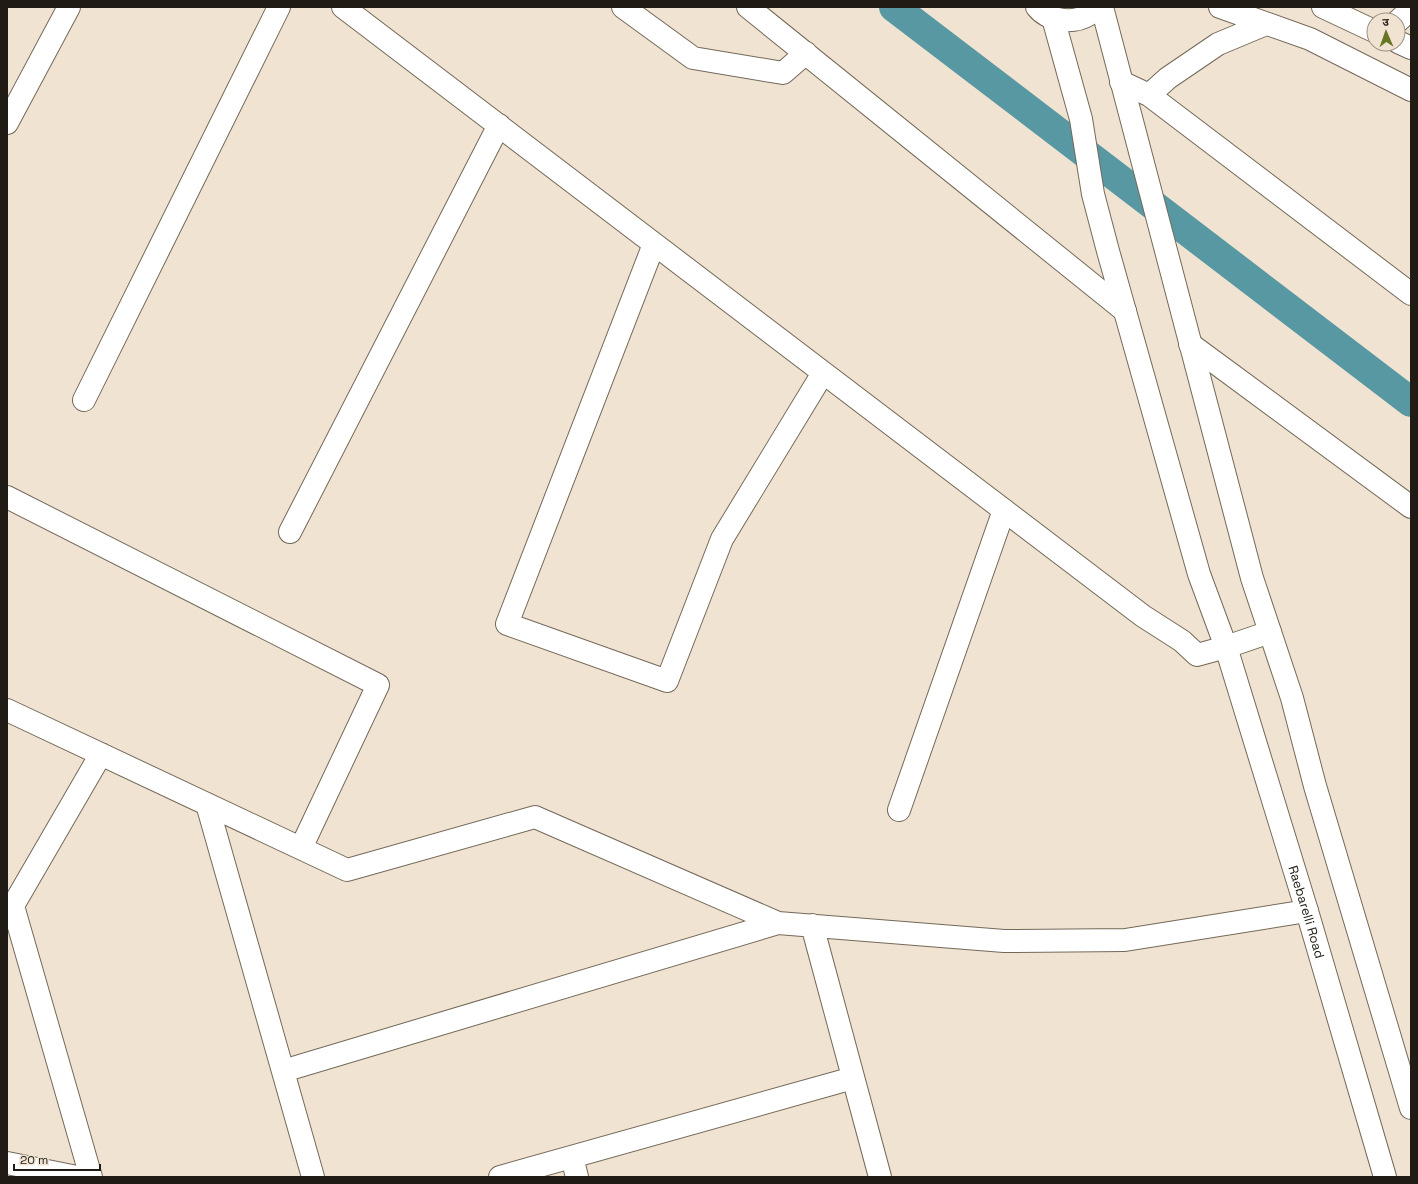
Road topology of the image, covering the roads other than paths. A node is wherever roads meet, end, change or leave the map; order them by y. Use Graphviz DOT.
graph roads {
  1 [pos="69,7"];
  2 [pos="278,7"];
  3 [pos="343,7"];
  4 [pos="623,7"];
  5 [pos="748,7"];
  6 [pos="1098,7"];
  7 [pos="1102,7"];
  8 [pos="1220,7"];
  9 [pos="1323,7"];
  10 [pos="1045,13"];
  11 [pos="1266,24"];
  12 [pos="1366,27"];
  13 [pos="806,53"];
  14 [pos="1121,82"];
  15 [pos="1411,90"];
  16 [pos="1149,95"];
  17 [pos="7,124"];
  18 [pos="499,126"];
  19 [pos="654,244"];
  20 [pos="1411,294"];
  21 [pos="1125,311"];
  22 [pos="1190,344"];
  23 [pos="823,373"];
  24 [pos="84,400"];
  25 [pos="7,497"];
  26 [pos="1411,507"];
  27 [pos="1004,510"];
  28 [pos="290,532"];
  29 [pos="1270,632"];
  30 [pos="1226,647"];
  31 [pos="7,710"];
  32 [pos="101,754"];
  33 [pos="207,804"];
  34 [pos="898,810"];
  35 [pos="301,848"];
  36 [pos="10,911"];
  37 [pos="1307,911"];
  38 [pos="778,922"];
  39 [pos="812,925"];
  40 [pos="283,1071"];
  41 [pos="853,1078"];
  42 [pos="1411,1108"];
  43 [pos="7,1163"];
  44 [pos="574,1167"];
  45 [pos="77,1177"];
  46 [pos="91,1177"];
  47 [pos="313,1177"];
  48 [pos="500,1177"];
  49 [pos="880,1177"];
  50 [pos="1385,1177"];
  1 -- 17 [label="street"];
  2 -- 24 [label="street"];
  3 -- 18 [label="street"];
  4 -- 13 [label="street"];
  5 -- 13 [label="street"];
  6 -- 10 [label="street"];
  7 -- 14 [label="street"];
  8 -- 11 [label="street"];
  9 -- 12 [label="street"];
  10 -- 21 [label="street, Raebarelli Road"];
  11 -- 15 [label="street"];
  11 -- 16 [label="street"];
  13 -- 21 [label="street"];
  14 -- 16 [label="street"];
  14 -- 22 [label="street"];
  16 -- 20 [label="street"];
  18 -- 19 [label="street"];
  18 -- 28 [label="street"];
  19 -- 23 [label="street"];
  19 -- 23 [label="street"];
  21 -- 30 [label="street, Raebarelli Road"];
  22 -- 26 [label="street"];
  22 -- 29 [label="street"];
  23 -- 27 [label="street"];
  25 -- 35 [label="street"];
  27 -- 30 [label="street"];
  27 -- 34 [label="street"];
  29 -- 30 [label="street"];
  29 -- 42 [label="street"];
  30 -- 37 [label="street, Raebarelli Road"];
  31 -- 32 [label="street"];
  32 -- 33 [label="street"];
  32 -- 36 [label="street"];
  33 -- 35 [label="street"];
  33 -- 40 [label="street"];
  35 -- 38 [label="street"];
  36 -- 46 [label="street"];
  37 -- 39 [label="street"];
  37 -- 50 [label="street, Raebarelli Road"];
  38 -- 39 [label="street"];
  38 -- 40 [label="street"];
  39 -- 41 [label="street"];
  40 -- 47 [label="street"];
  41 -- 44 [label="street"];
  41 -- 49 [label="street"];
  43 -- 45 [label="street"];
  44 -- 48 [label="street"];
}
